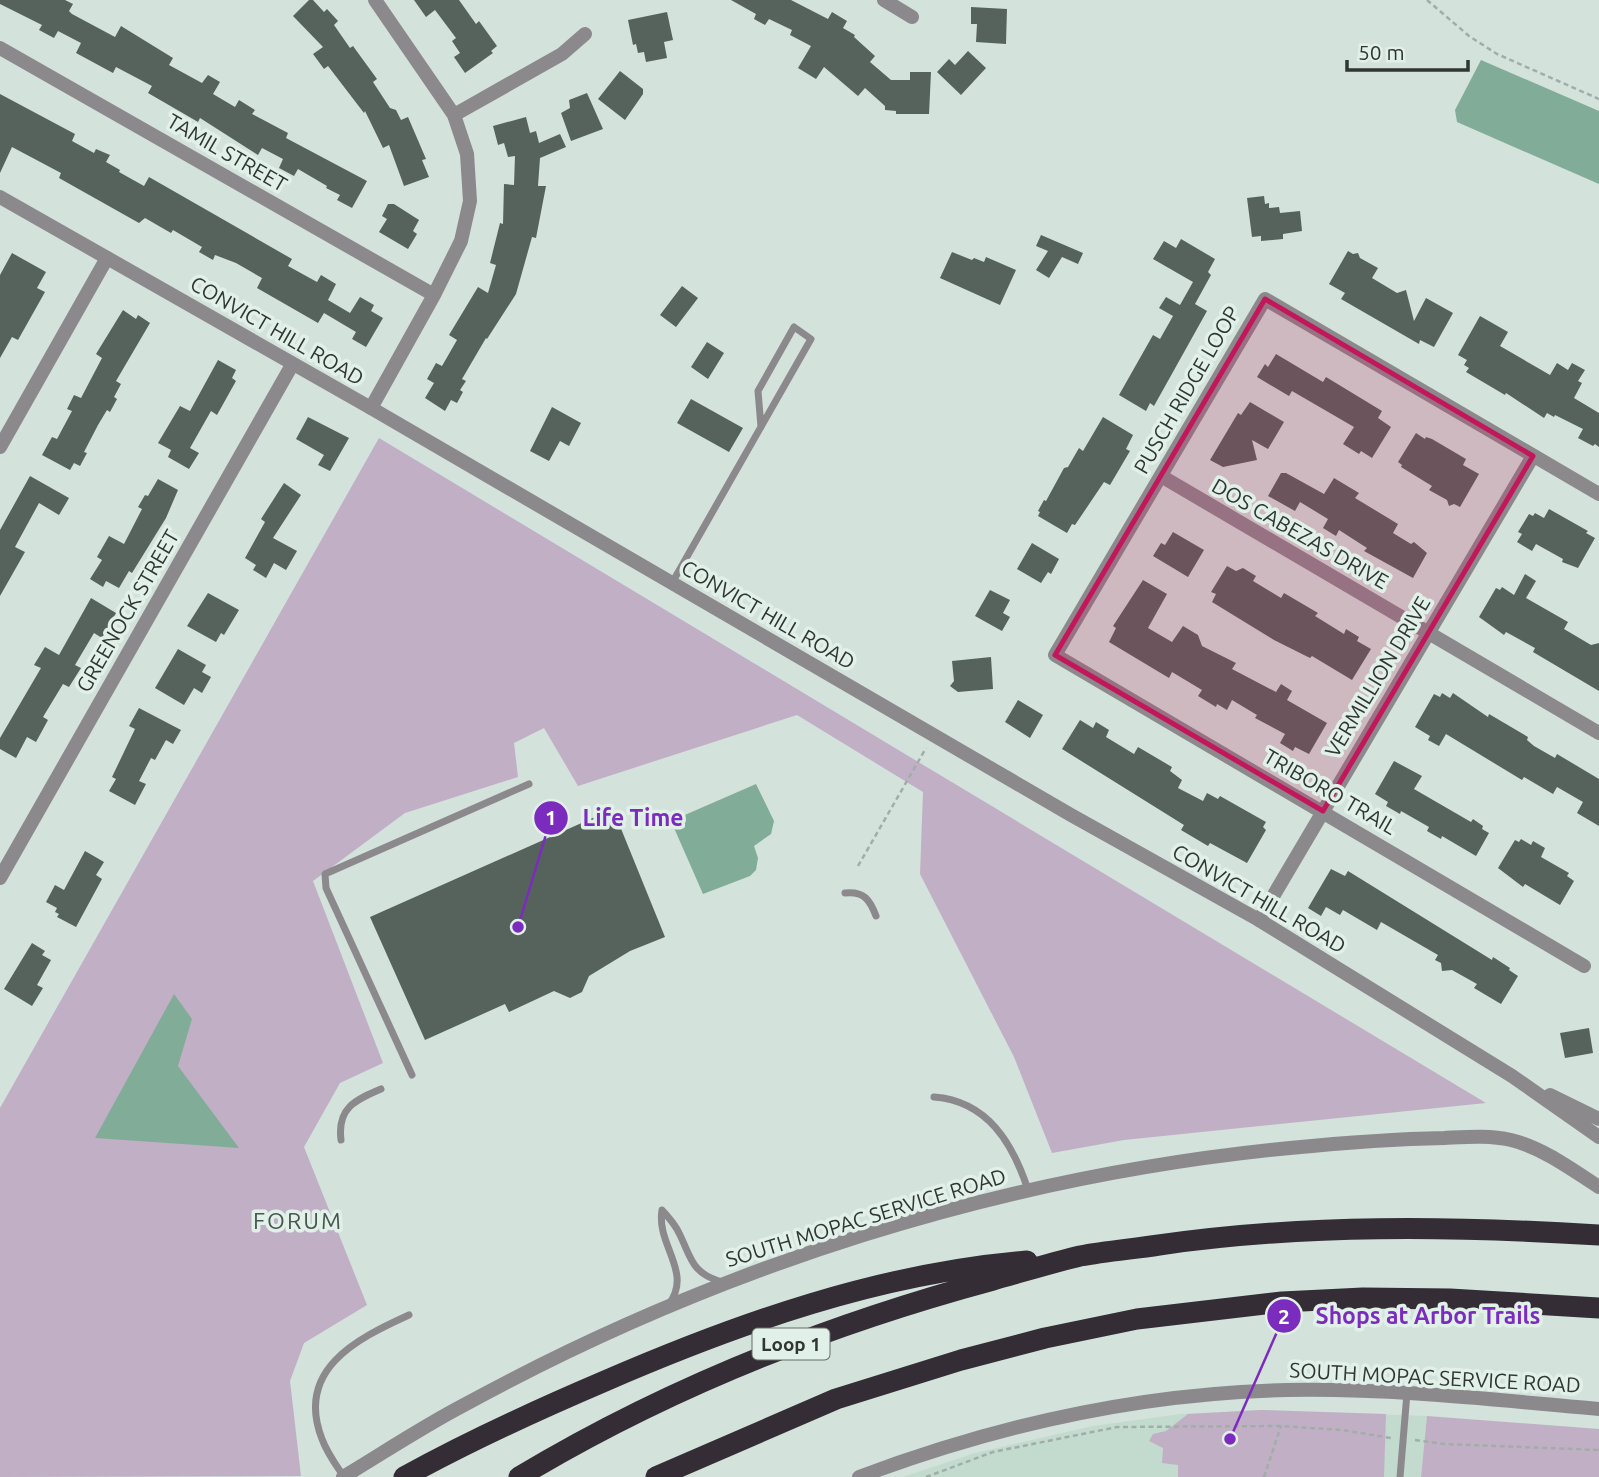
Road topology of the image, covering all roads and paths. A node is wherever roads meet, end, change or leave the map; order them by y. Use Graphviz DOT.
graph roads {
  1 [pos="374,0"];
  2 [pos="884,0"];
  3 [pos="1427,0"];
  4 [pos="912,17"];
  5 [pos="585,34"];
  6 [pos="0,48"];
  7 [pos="1599,99"];
  8 [pos="454,115"];
  9 [pos="0,197"];
  10 [pos="107,258"];
  11 [pos="434,295"];
  12 [pos="292,365"];
  13 [pos="371,408"];
  14 [pos="761,427"];
  15 [pos="0,447"];
  16 [pos="1533,456"];
  17 [pos="1161,477"];
  18 [pos="1599,494"];
  19 [pos="672,583"];
  20 [pos="1428,633"];
  21 [pos="1055,655"];
  22 [pos="1599,733"];
  23 [pos="926,748"];
  24 [pos="529,784"];
  25 [pos="1323,811"];
  26 [pos="858,866"];
  27 [pos="0,878"];
  28 [pos="845,893"];
  29 [pos="876,916"];
  30 [pos="1259,920"];
  31 [pos="1584,966"];
  32 [pos="412,1075"];
  33 [pos="1512,1076"];
  34 [pos="381,1089"];
  35 [pos="934,1097"];
  36 [pos="1599,1119"];
  37 [pos="1599,1137"];
  38 [pos="341,1140"];
  39 [pos="1599,1187"];
  40 [pos="1028,1190"];
  41 [pos="1599,1235"];
  42 [pos="1081,1256"];
  43 [pos="726,1283"];
  44 [pos="666,1308"];
  45 [pos="1599,1308"];
  46 [pos="409,1315"];
  47 [pos="1407,1393"];
  48 [pos="1599,1409"];
  49 [pos="1281,1426"];
  50 [pos="1393,1438"];
  51 [pos="1422,1441"];
  52 [pos="723,1448"];
  53 [pos="1599,1450"];
  54 [pos="343,1477"];
  55 [pos="404,1477"];
  56 [pos="519,1477"];
  57 [pos="656,1477"];
  58 [pos="684,1477"];
  59 [pos="859,1477"];
  60 [pos="926,1477"];
  61 [pos="1264,1477"];
  62 [pos="1400,1477"];
  1 -- 8 [label="street"];
  2 -- 4 [label="street"];
  3 -- 7 [label="path"];
  5 -- 8 [label="street"];
  6 -- 11 [label="street, TAMIL STREET"];
  8 -- 11 [label="street"];
  9 -- 10 [label="street, CONVICT HILL ROAD"];
  10 -- 12 [label="street, CONVICT HILL ROAD"];
  10 -- 15 [label="street"];
  11 -- 13 [label="street"];
  12 -- 13 [label="street, CONVICT HILL ROAD"];
  12 -- 27 [label="street, GREENOCK STREET"];
  13 -- 19 [label="street, CONVICT HILL ROAD"];
  14 -- 14 [label="lane"];
  14 -- 19 [label="lane"];
  16 -- 17 [label="street, PUSCH RIDGE LOOP"];
  16 -- 18 [label="street, PUSCH RIDGE LOOP"];
  16 -- 20 [label="street, VERMILLION DRIVE"];
  17 -- 20 [label="street, DOS CABEZAS DRIVE"];
  17 -- 21 [label="street, PUSCH RIDGE LOOP"];
  19 -- 30 [label="street, CONVICT HILL ROAD"];
  20 -- 22 [label="street, DOS CABEZAS DRIVE"];
  20 -- 25 [label="street, VERMILLION DRIVE"];
  21 -- 25 [label="street, TRIBORO TRAIL"];
  23 -- 26 [label="path"];
  24 -- 32 [label="lane"];
  25 -- 30 [label="street, VERMILLION DRIVE"];
  25 -- 31 [label="street, TRIBORO TRAIL"];
  28 -- 29 [label="lane"];
  30 -- 33 [label="street, CONVICT HILL ROAD"];
  33 -- 36 [label="street, CONVICT HILL ROAD"];
  33 -- 37 [label="street, CONVICT HILL ROAD"];
  34 -- 38 [label="lane"];
  35 -- 40 [label="lane"];
  39 -- 40 [label="street, SOUTH MOPAC SERVICE ROAD"];
  40 -- 43 [label="street, SOUTH MOPAC SERVICE ROAD"];
  41 -- 42 [label="highway, Loop 1"];
  42 -- 55 [label="highway"];
  42 -- 56 [label="highway, Loop 1"];
  43 -- 44 [label="street, SOUTH MOPAC SERVICE ROAD"];
  43 -- 44 [label="lane"];
  44 -- 54 [label="street, SOUTH MOPAC SERVICE ROAD"];
  45 -- 52 [label="highway"];
  46 -- 54 [label="lane"];
  47 -- 48 [label="street, SOUTH MOPAC SERVICE ROAD"];
  47 -- 59 [label="street, SOUTH MOPAC SERVICE ROAD"];
  47 -- 62 [label="lane"];
  49 -- 50 [label="path"];
  49 -- 60 [label="path"];
  49 -- 61 [label="path"];
  51 -- 53 [label="path"];
  52 -- 57 [label="highway"];
  52 -- 58 [label="highway"];
}
